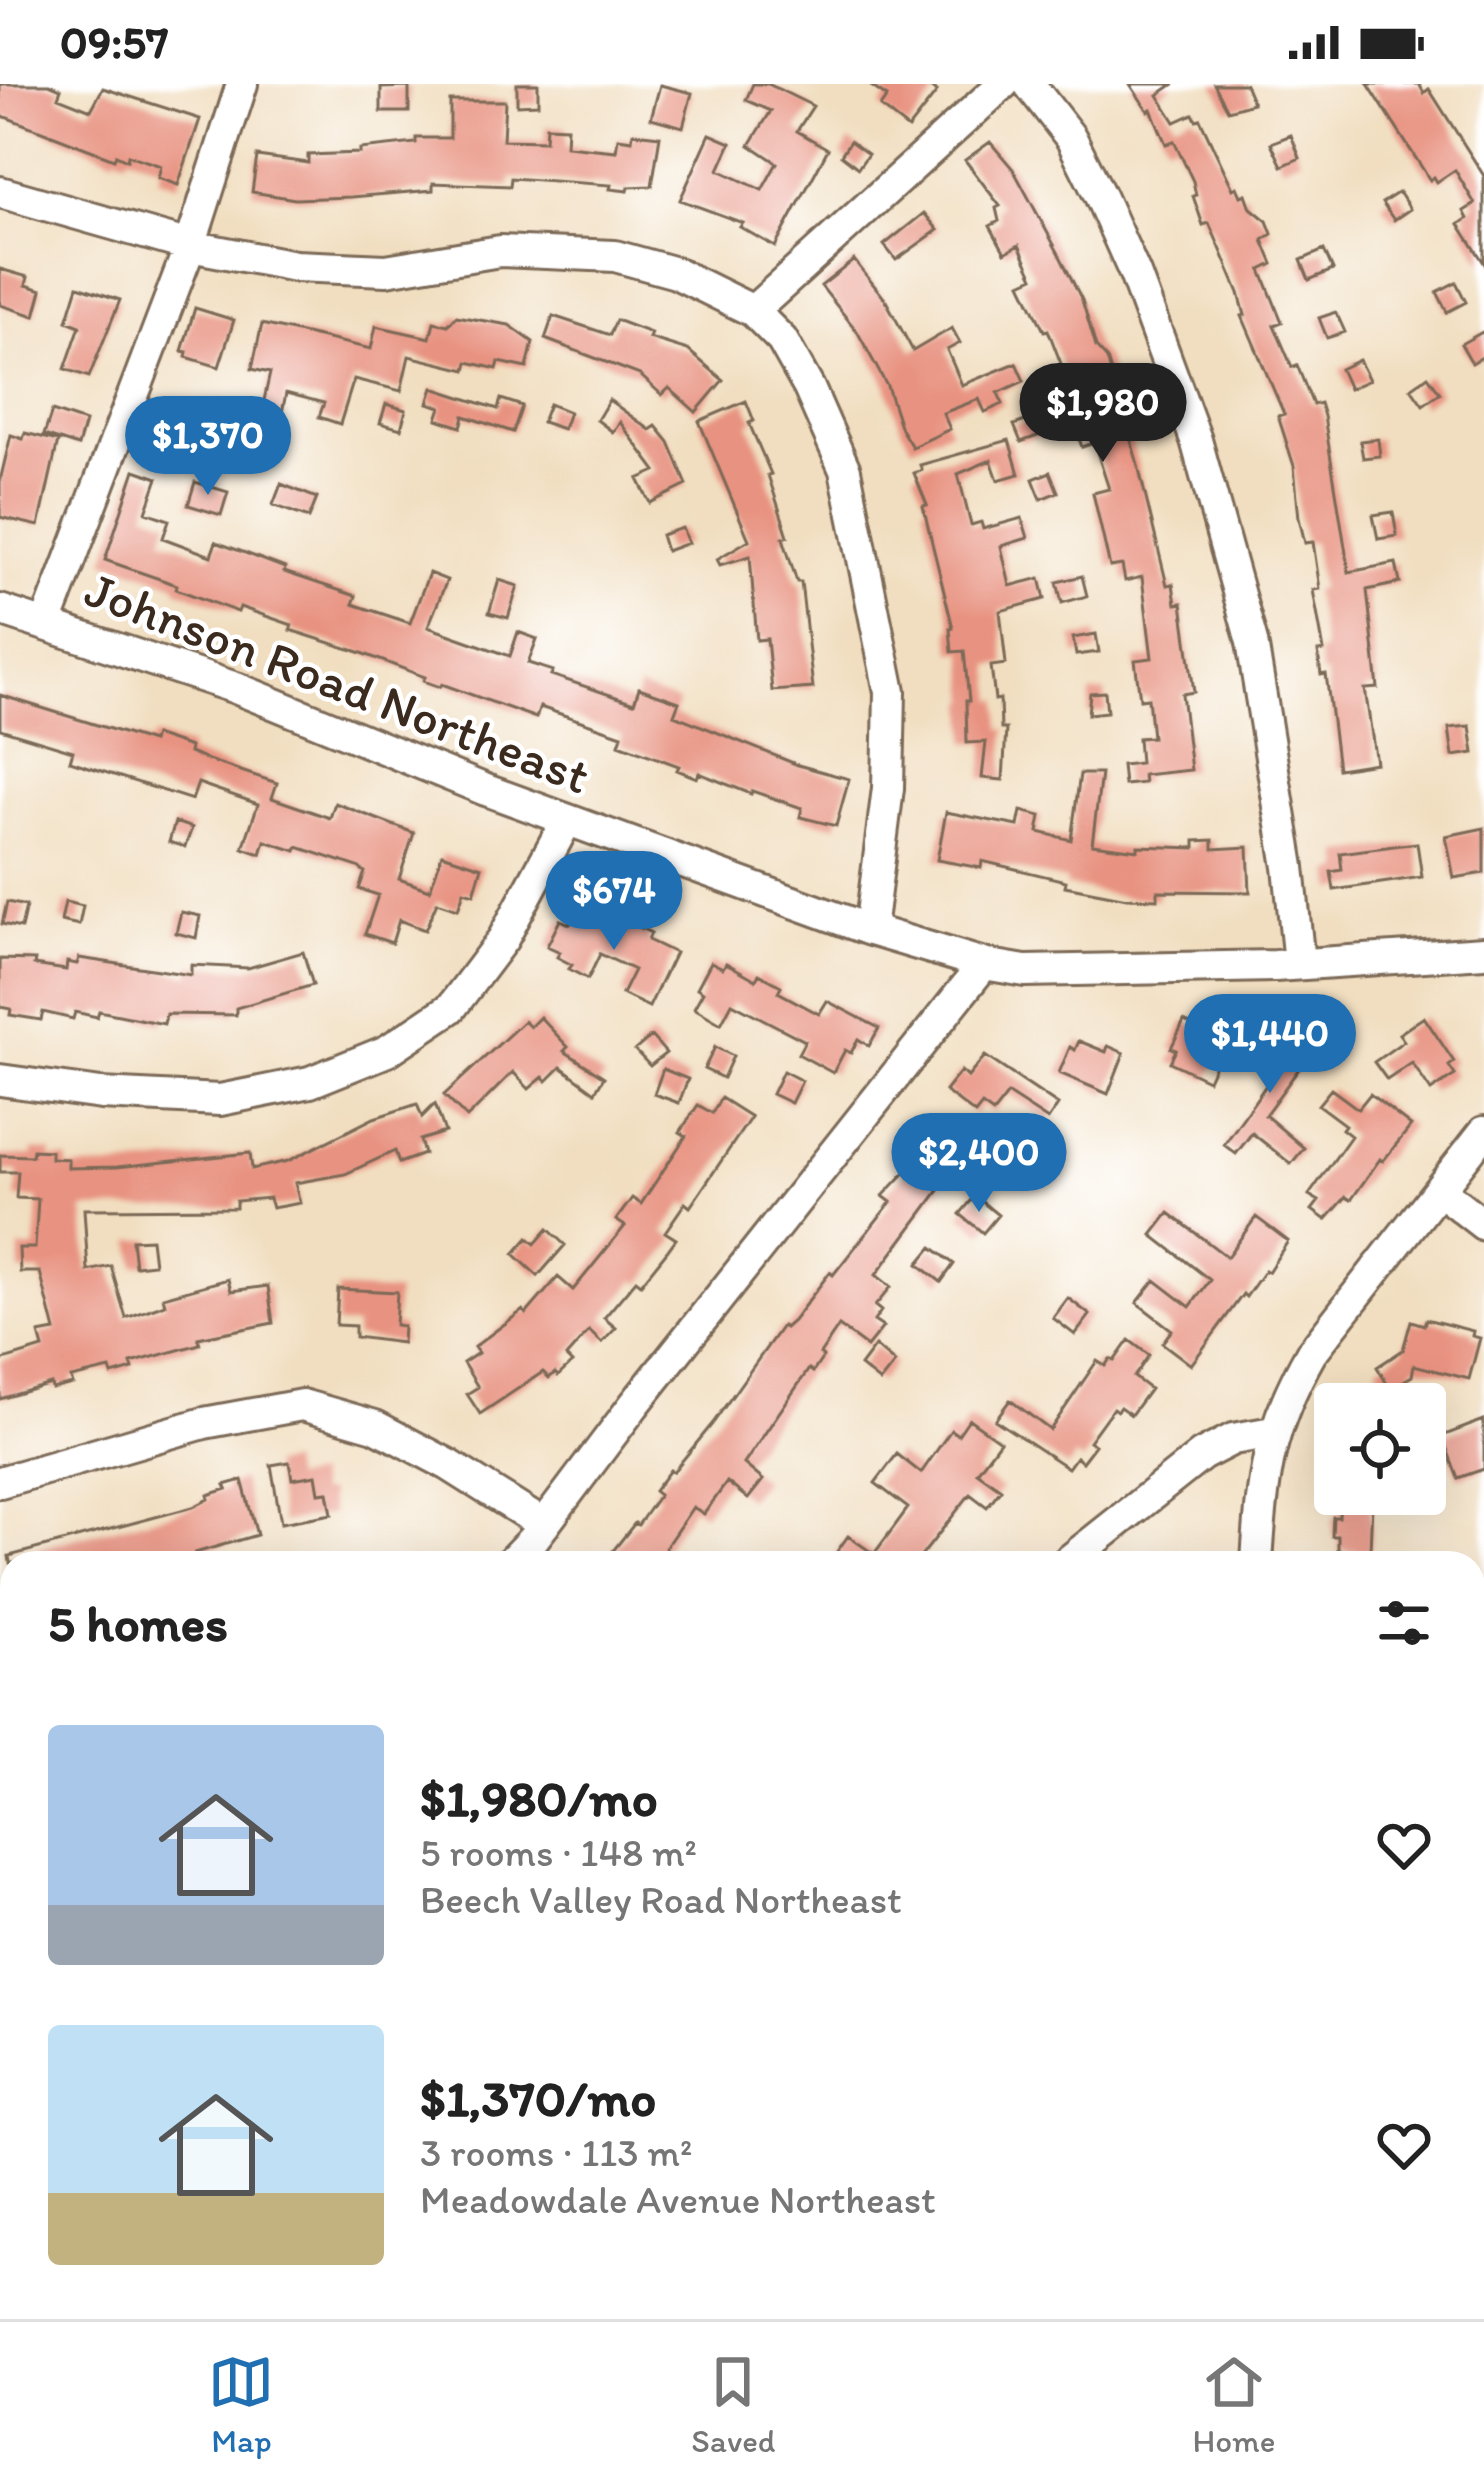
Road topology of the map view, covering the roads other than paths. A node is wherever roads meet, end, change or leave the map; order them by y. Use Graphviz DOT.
graph roads {
  1 [pos="242,84"];
  2 [pos="1003,84"];
  3 [pos="1029,84"];
  4 [pos="0,193"];
  5 [pos="190,246"];
  6 [pos="753,311"];
  7 [pos="0,610"];
  8 [pos="46,624"];
  9 [pos="567,820"];
  10 [pos="870,930"];
  11 [pos="1476,958"];
  12 [pos="1299,963"];
  13 [pos="984,964"];
  14 [pos="0,1080"];
  15 [pos="1484,1132"];
  16 [pos="1438,1190"];
  17 [pos="1484,1225"];
  18 [pos="1273,1432"];
  19 [pos="0,1482"];
  20 [pos="544,1525"];
  21 [pos="521,1551"];
  22 [pos="1081,1551"];
  23 [pos="1258,1551"];
  1 -- 5 [label="street"];
  2 -- 6 [label="street"];
  3 -- 12 [label="street"];
  4 -- 5 [label="street"];
  5 -- 6 [label="street"];
  5 -- 8 [label="street"];
  6 -- 10 [label="street"];
  7 -- 8 [label="street, Johnson Road Northeast"];
  8 -- 9 [label="street, Johnson Road Northeast"];
  9 -- 10 [label="street, Johnson Road Northeast"];
  9 -- 14 [label="street"];
  10 -- 13 [label="street, Johnson Road Northeast"];
  11 -- 12 [label="street, Johnson Road Northeast"];
  12 -- 13 [label="street, Johnson Road Northeast"];
  13 -- 20 [label="street"];
  15 -- 16 [label="street"];
  16 -- 17 [label="street"];
  16 -- 18 [label="street"];
  18 -- 22 [label="street"];
  18 -- 23 [label="street"];
  19 -- 20 [label="street"];
  20 -- 21 [label="street"];
}
